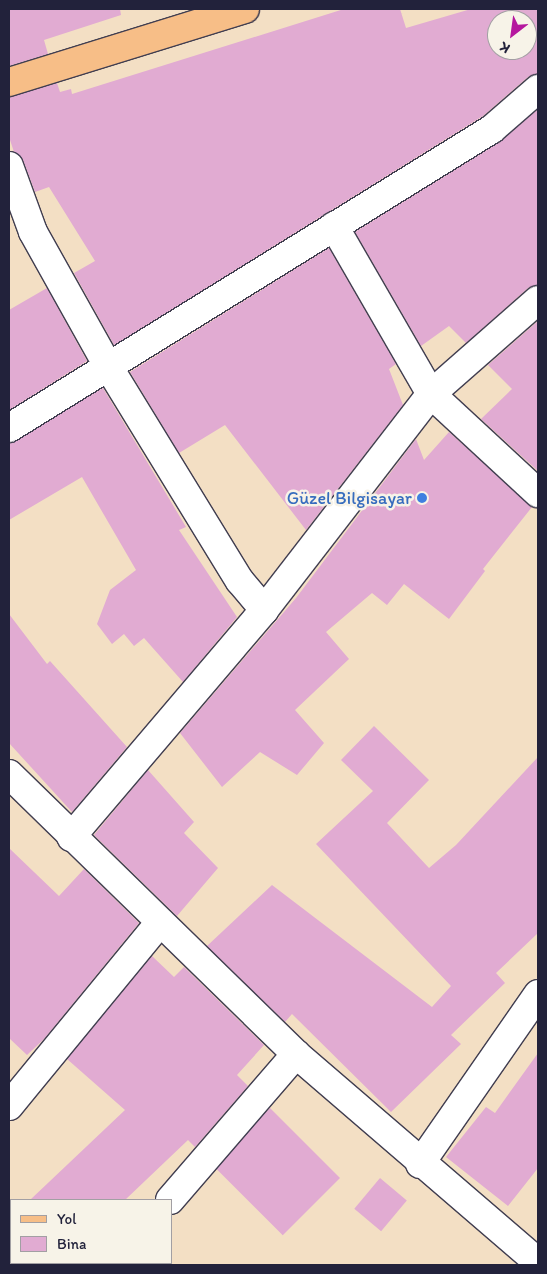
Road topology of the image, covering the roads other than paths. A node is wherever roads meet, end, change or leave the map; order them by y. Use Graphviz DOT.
graph roads {
  1 [pos="245,9"];
  2 [pos="9,82"];
  3 [pos="538,89"];
  4 [pos="9,166"];
  5 [pos="334,226"];
  6 [pos="538,300"];
  7 [pos="108,366"];
  8 [pos="431,394"];
  9 [pos="9,428"];
  10 [pos="538,493"];
  11 [pos="264,610"];
  12 [pos="9,774"];
  13 [pos="71,837"];
  14 [pos="160,922"];
  15 [pos="538,994"];
  16 [pos="296,1054"];
  17 [pos="9,1106"];
  18 [pos="420,1164"];
  19 [pos="171,1199"];
  20 [pos="538,1262"];
  1 -- 2 [label="main road"];
  3 -- 5 [label="street"];
  4 -- 7 [label="street"];
  5 -- 7 [label="street"];
  5 -- 8 [label="street"];
  6 -- 8 [label="street"];
  7 -- 9 [label="street"];
  7 -- 11 [label="street"];
  8 -- 10 [label="street"];
  8 -- 11 [label="street"];
  11 -- 13 [label="street"];
  12 -- 13 [label="street"];
  13 -- 14 [label="street"];
  14 -- 16 [label="street"];
  14 -- 17 [label="street"];
  15 -- 18 [label="street"];
  16 -- 18 [label="street"];
  16 -- 19 [label="street"];
  18 -- 20 [label="street"];
}
